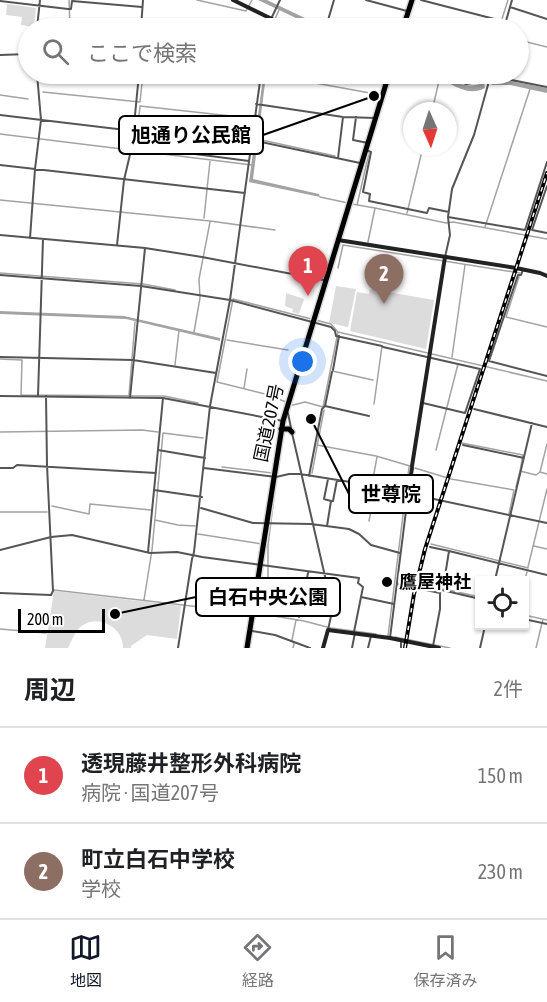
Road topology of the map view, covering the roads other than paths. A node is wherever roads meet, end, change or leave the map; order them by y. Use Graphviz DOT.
graph roads {
  1 [pos="40,0"];
  2 [pos="143,0"];
  3 [pos="233,0"];
  4 [pos="334,0"];
  5 [pos="366,0"];
  6 [pos="412,0"];
  7 [pos="421,0"];
  8 [pos="512,0"];
  9 [pos="0,1"];
  10 [pos="279,1"];
  11 [pos="40,6"];
  12 [pos="142,7"];
  13 [pos="510,8"];
  14 [pos="408,11"];
  15 [pos="38,18"];
  16 [pos="141,18"];
  17 [pos="269,18"];
  18 [pos="273,18"];
  19 [pos="329,18"];
  20 [pos="406,18"];
  21 [pos="491,18"];
  22 [pos="507,18"];
  23 [pos="547,19"];
  24 [pos="18,54"];
  25 [pos="0,55"];
  26 [pos="529,83"];
  27 [pos="38,84"];
  28 [pos="138,84"];
  29 [pos="260,84"];
  30 [pos="386,84"];
  31 [pos="488,84"];
  32 [pos="547,87"];
  33 [pos="259,104"];
  34 [pos="0,115"];
  35 [pos="343,117"];
  36 [pos="356,117"];
  37 [pos="376,118"];
  38 [pos="41,120"];
  39 [pos="134,131"];
  40 [pos="253,140"];
  41 [pos="368,143"];
  42 [pos="133,148"];
  43 [pos="365,152"];
  44 [pos="338,158"];
  45 [pos="547,162"];
  46 [pos="249,163"];
  47 [pos="362,164"];
  48 [pos="0,165"];
  49 [pos="35,169"];
  50 [pos="124,180"];
  51 [pos="547,186"];
  52 [pos="245,193"];
  53 [pos="449,212"];
  54 [pos="448,217"];
  55 [pos="547,233"];
  56 [pos="0,235"];
  57 [pos="30,238"];
  58 [pos="43,239"];
  59 [pos="338,240"];
  60 [pos="117,245"];
  61 [pos="145,248"];
  62 [pos="445,260"];
  63 [pos="236,264"];
  64 [pos="523,270"];
  65 [pos="0,275"];
  66 [pos="547,276"];
  67 [pos="42,277"];
  68 [pos="325,281"];
  69 [pos="141,285"];
  70 [pos="232,301"];
  71 [pos="313,321"];
  72 [pos="338,336"];
  73 [pos="429,355"];
  74 [pos="0,357"];
  75 [pos="39,358"];
  76 [pos="133,360"];
  77 [pos="216,373"];
  78 [pos="547,376"];
  79 [pos="38,395"];
  80 [pos="0,396"];
  81 [pos="46,396"];
  82 [pos="130,396"];
  83 [pos="163,398"];
  84 [pos="422,403"];
  85 [pos="287,404"];
  86 [pos="210,406"];
  87 [pos="325,406"];
  88 [pos="474,409"];
  89 [pos="369,416"];
  90 [pos="283,421"];
  91 [pos="532,423"];
  92 [pos="547,427"];
  93 [pos="281,429"];
  94 [pos="292,432"];
  95 [pos="463,445"];
  96 [pos="160,451"];
  97 [pos="205,458"];
  98 [pos="523,458"];
  99 [pos="47,465"];
  100 [pos="0,468"];
  101 [pos="204,468"];
  102 [pos="156,473"];
  103 [pos="302,475"];
  104 [pos="275,476"];
  105 [pos="309,476"];
  106 [pos="328,478"];
  107 [pos="337,480"];
  108 [pos="157,490"];
  109 [pos="407,494"];
  110 [pos="202,497"];
  111 [pos="331,501"];
  112 [pos="201,508"];
  113 [pos="511,516"];
  114 [pos="269,523"];
  115 [pos="547,523"];
  116 [pos="313,525"];
  117 [pos="327,526"];
  118 [pos="51,537"];
  119 [pos="430,546"];
  120 [pos="0,550"];
  121 [pos="449,551"];
  122 [pos="150,553"];
  123 [pos="399,553"];
  124 [pos="193,555"];
  125 [pos="500,562"];
  126 [pos="260,565"];
  127 [pos="308,573"];
  128 [pos="325,574"];
  129 [pos="547,575"];
  130 [pos="496,576"];
  131 [pos="397,584"];
  132 [pos="305,588"];
  133 [pos="441,591"];
  134 [pos="0,592"];
  135 [pos="362,597"];
  136 [pos="475,598"];
  137 [pos="302,602"];
  138 [pos="393,604"];
  139 [pos="298,617"];
  140 [pos="529,620"];
  141 [pos="544,623"];
  142 [pos="329,629"];
  143 [pos="249,630"];
  144 [pos="484,630"];
  145 [pos="355,632"];
  146 [pos="371,635"];
  147 [pos="390,637"];
  148 [pos="401,640"];
  149 [pos="293,642"];
  150 [pos="433,645"];
  151 [pos="177,648"];
  152 [pos="247,648"];
  153 [pos="292,648"];
  154 [pos="310,648"];
  155 [pos="323,648"];
  156 [pos="352,648"];
  157 [pos="368,648"];
  158 [pos="401,648"];
  159 [pos="439,648"];
  160 [pos="480,648"];
  1 -- 11 [label="street"];
  2 -- 12 [label="street"];
  3 -- 17 [label="street"];
  4 -- 19 [label="street"];
  5 -- 14 [label="street"];
  6 -- 14 [label="highway"];
  7 -- 21 [label="street"];
  8 -- 13 [label="street"];
  9 -- 11 [label="street"];
  10 -- 18 [label="street"];
  11 -- 12 [label="street"];
  11 -- 15 [label="street"];
  12 -- 16 [label="street"];
  13 -- 22 [label="street"];
  13 -- 23 [label="street"];
  14 -- 20 [label="highway"];
  24 -- 25 [label="street"];
  26 -- 32 [label="street"];
  27 -- 38 [label="street"];
  28 -- 39 [label="street"];
  29 -- 33 [label="street"];
  30 -- 37 [label="highway, 国道207号"];
  31 -- 53 [label="street"];
  33 -- 35 [label="street"];
  33 -- 40 [label="street"];
  34 -- 38 [label="street"];
  35 -- 36 [label="street"];
  35 -- 44 [label="street"];
  36 -- 37 [label="street"];
  36 -- 41 [label="street"];
  37 -- 41 [label="highway, 国道207号"];
  38 -- 39 [label="street"];
  38 -- 49 [label="street"];
  39 -- 42 [label="street"];
  40 -- 44 [label="street"];
  40 -- 46 [label="street"];
  41 -- 43 [label="highway, 国道207号"];
  42 -- 46 [label="street"];
  42 -- 50 [label="street"];
  43 -- 47 [label="highway, 国道207号"];
  43 -- 53 [label="street"];
  44 -- 47 [label="street"];
  45 -- 54 [label="street"];
  46 -- 52 [label="street"];
  47 -- 59 [label="highway, 国道207号"];
  48 -- 49 [label="street"];
  49 -- 50 [label="street"];
  49 -- 57 [label="street"];
  50 -- 52 [label="street"];
  50 -- 60 [label="street"];
  51 -- 55 [label="street"];
  52 -- 63 [label="street"];
  53 -- 54 [label="street"];
  54 -- 62 [label="street"];
  56 -- 57 [label="street"];
  57 -- 58 [label="street"];
  58 -- 60 [label="street"];
  58 -- 67 [label="street"];
  59 -- 62 [label="street"];
  59 -- 68 [label="highway, 国道207号"];
  60 -- 61 [label="street"];
  61 -- 63 [label="street"];
  61 -- 69 [label="street"];
  62 -- 64 [label="street"];
  62 -- 73 [label="street"];
  63 -- 68 [label="street"];
  63 -- 70 [label="street"];
  64 -- 66 [label="street"];
  64 -- 78 [label="street"];
  65 -- 67 [label="street"];
  67 -- 69 [label="street"];
  67 -- 75 [label="street"];
  68 -- 71 [label="highway, 国道207号"];
  69 -- 70 [label="street"];
  69 -- 76 [label="street"];
  70 -- 71 [label="street"];
  70 -- 77 [label="street"];
  71 -- 72 [label="street"];
  71 -- 85 [label="highway, 国道207号"];
  72 -- 73 [label="street"];
  72 -- 87 [label="street"];
  73 -- 84 [label="street"];
  73 -- 84 [label="street"];
  74 -- 75 [label="street"];
  75 -- 76 [label="street"];
  75 -- 79 [label="street"];
  76 -- 77 [label="street"];
  76 -- 82 [label="street"];
  77 -- 86 [label="street"];
  79 -- 80 [label="street"];
  79 -- 81 [label="street"];
  81 -- 82 [label="street"];
  81 -- 99 [label="street"];
  82 -- 83 [label="street"];
  83 -- 86 [label="street"];
  83 -- 96 [label="street"];
  84 -- 109 [label="street"];
  85 -- 90 [label="highway, 国道207号"];
  85 -- 94 [label="street"];
  86 -- 90 [label="street"];
  86 -- 97 [label="street"];
  87 -- 89 [label="street"];
  87 -- 105 [label="street"];
  88 -- 91 [label="street"];
  90 -- 93 [label="highway, 国道207号"];
  91 -- 92 [label="street"];
  91 -- 98 [label="street"];
  93 -- 94 [label="highway"];
  93 -- 104 [label="highway, 国道207号"];
  94 -- 103 [label="street"];
  95 -- 98 [label="street"];
  96 -- 97 [label="street"];
  96 -- 102 [label="street"];
  97 -- 101 [label="street"];
  98 -- 113 [label="street"];
  99 -- 100 [label="street"];
  99 -- 102 [label="street"];
  99 -- 118 [label="street"];
  101 -- 104 [label="street"];
  101 -- 110 [label="street"];
  102 -- 108 [label="street"];
  103 -- 104 [label="street"];
  103 -- 105 [label="street"];
  103 -- 116 [label="street"];
  104 -- 114 [label="highway, 国道207号"];
  105 -- 106 [label="street"];
  106 -- 107 [label="street"];
  106 -- 111 [label="street"];
  107 -- 109 [label="street"];
  107 -- 111 [label="street"];
  108 -- 110 [label="street"];
  108 -- 122 [label="street"];
  109 -- 113 [label="street"];
  109 -- 123 [label="street"];
  110 -- 112 [label="street"];
  111 -- 117 [label="street"];
  112 -- 114 [label="street"];
  112 -- 124 [label="street"];
  113 -- 115 [label="street"];
  113 -- 125 [label="street"];
  114 -- 116 [label="street"];
  114 -- 126 [label="highway, 国道207号"];
  116 -- 117 [label="street"];
  116 -- 128 [label="street"];
  117 -- 123 [label="street"];
  118 -- 120 [label="street"];
  118 -- 122 [label="street"];
  118 -- 134 [label="street"];
  119 -- 121 [label="street"];
  121 -- 125 [label="street"];
  121 -- 133 [label="street"];
  122 -- 124 [label="street"];
  123 -- 131 [label="street"];
  124 -- 126 [label="street"];
  124 -- 151 [label="street"];
  125 -- 129 [label="street"];
  125 -- 130 [label="street"];
  126 -- 127 [label="street"];
  126 -- 143 [label="highway, 国道207号"];
  127 -- 128 [label="street"];
  127 -- 132 [label="street"];
  128 -- 135 [label="street"];
  128 -- 142 [label="street"];
  131 -- 133 [label="street"];
  131 -- 138 [label="street"];
  132 -- 137 [label="street"];
  132 -- 137 [label="street"];
  133 -- 136 [label="street"];
  133 -- 150 [label="street"];
  135 -- 138 [label="street"];
  135 -- 145 [label="street"];
  137 -- 139 [label="street"];
  138 -- 147 [label="street"];
  140 -- 141 [label="street"];
  142 -- 145 [label="street"];
  142 -- 155 [label="street"];
  143 -- 149 [label="street"];
  143 -- 152 [label="highway, 国道207号"];
  144 -- 160 [label="street"];
  145 -- 146 [label="street"];
  145 -- 156 [label="street"];
  146 -- 147 [label="street"];
  146 -- 157 [label="street"];
  147 -- 148 [label="street"];
  148 -- 150 [label="street"];
  148 -- 158 [label="street"];
  149 -- 153 [label="street"];
  149 -- 154 [label="street"];
  150 -- 159 [label="street"];
}
